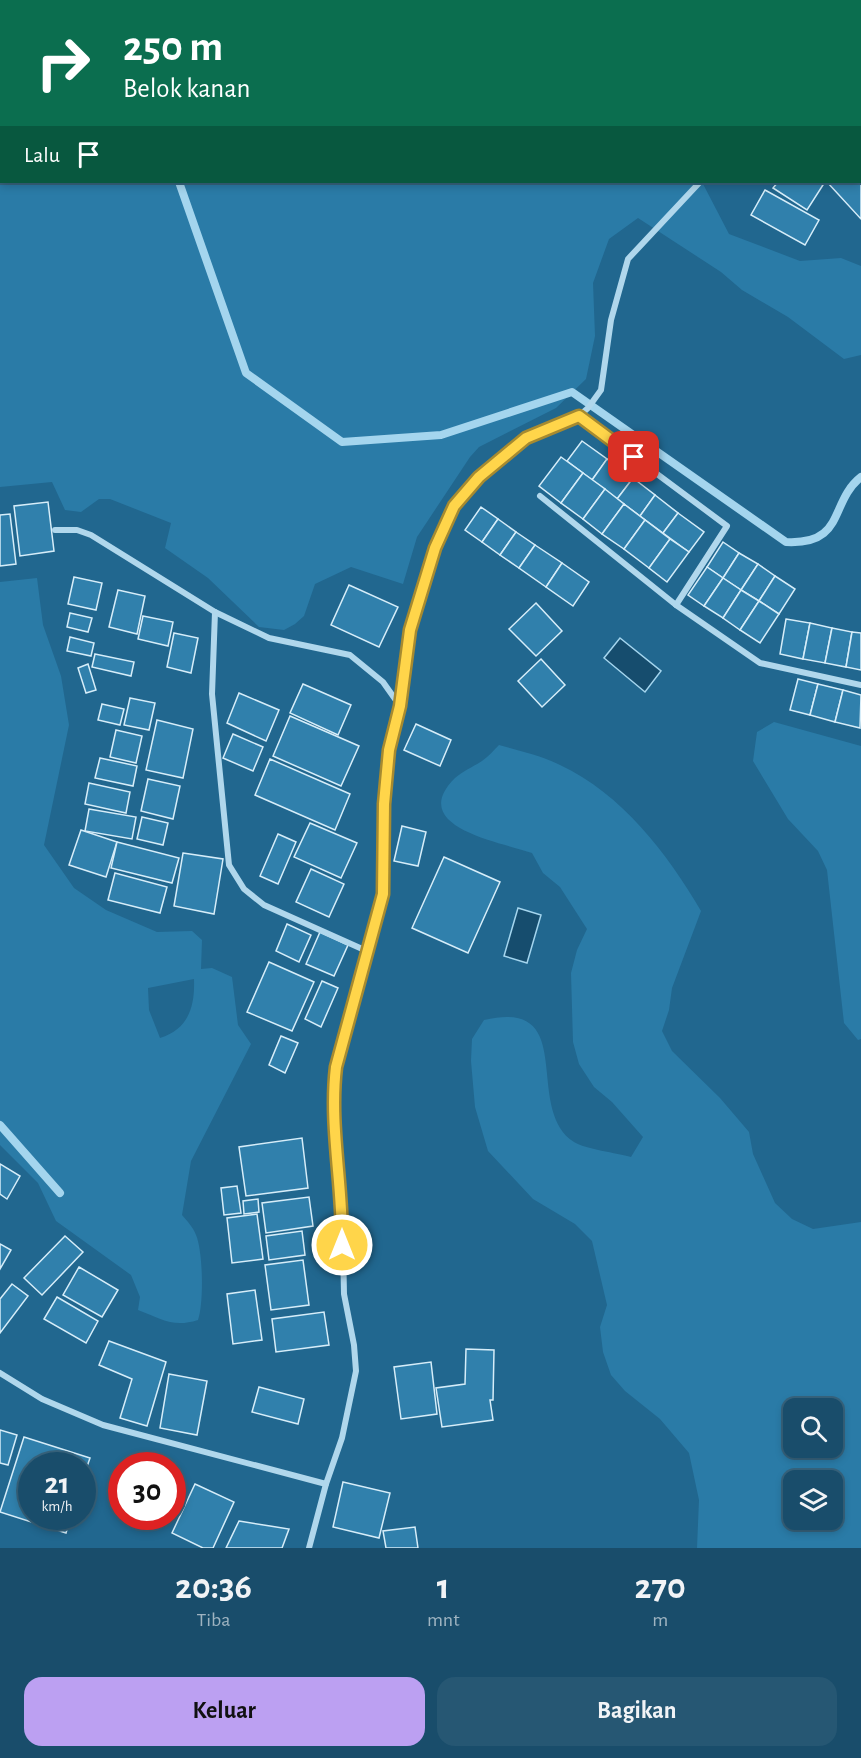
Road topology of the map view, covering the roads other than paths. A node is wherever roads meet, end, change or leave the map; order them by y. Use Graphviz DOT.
graph roads {
  1 [pos="699,183"];
  2 [pos="579,416"];
  3 [pos="540,496"];
  4 [pos="55,530"];
  5 [pos="676,605"];
  6 [pos="215,612"];
  7 [pos="861,685"];
  8 [pos="400,706"];
  9 [pos="369,952"];
  10 [pos="0,1373"];
  11 [pos="326,1484"];
  12 [pos="309,1548"];
  1 -- 2 [label="street"];
  2 -- 5 [label="street"];
  2 -- 8 [label="street"];
  3 -- 5 [label="street"];
  4 -- 6 [label="street"];
  5 -- 7 [label="street"];
  6 -- 8 [label="street"];
  6 -- 9 [label="street"];
  8 -- 9 [label="street"];
  9 -- 11 [label="street"];
  10 -- 11 [label="street"];
  11 -- 12 [label="street"];
}
